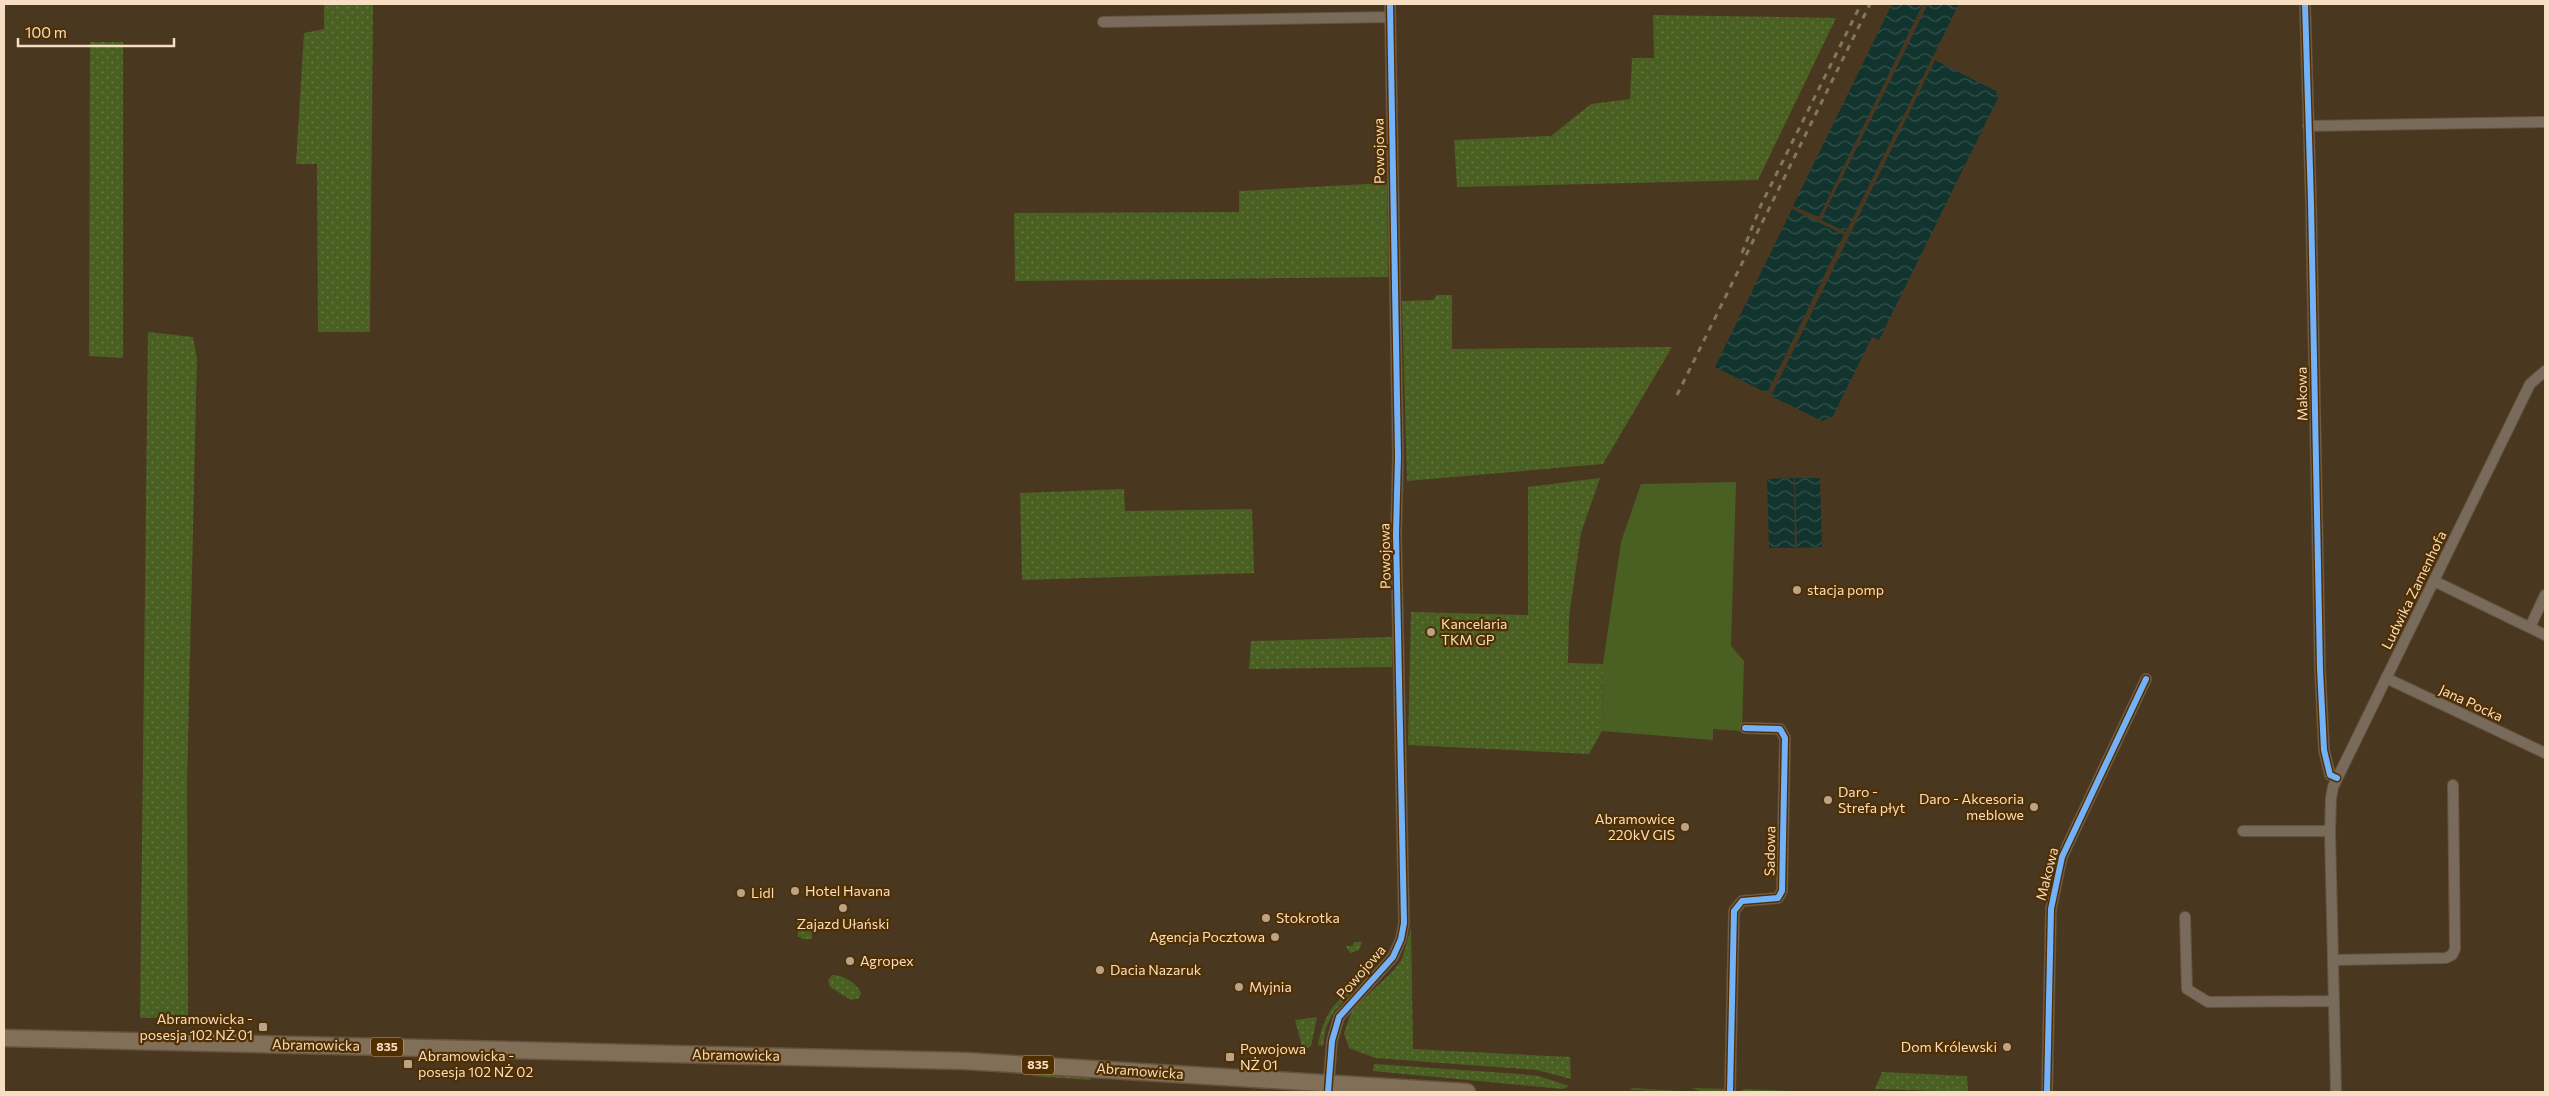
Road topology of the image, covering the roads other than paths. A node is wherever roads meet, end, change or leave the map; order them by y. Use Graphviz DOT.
graph roads {
  1 [pos="1390,4"];
  2 [pos="2305,4"];
  3 [pos="1390,17"];
  4 [pos="1103,22"];
  5 [pos="2545,122"];
  6 [pos="2308,126"];
  7 [pos="2545,371"];
  8 [pos="2434,581"];
  9 [pos="2545,595"];
  10 [pos="2530,627"];
  11 [pos="2545,635"];
  12 [pos="2386,678"];
  13 [pos="2146,679"];
  14 [pos="1745,728"];
  15 [pos="2545,754"];
  16 [pos="2337,778"];
  17 [pos="2453,785"];
  18 [pos="2330,830"];
  19 [pos="2243,831"];
  20 [pos="2186,917"];
  21 [pos="2333,960"];
  22 [pos="2334,1001"];
  23 [pos="4,1038"];
  24 [pos="1328,1088"];
  25 [pos="1467,1092"];
  26 [pos="1730,1092"];
  27 [pos="2047,1092"];
  28 [pos="2336,1092"];
  1 -- 3 [label="street, Powojowa"];
  2 -- 6 [label="street, Makowa"];
  3 -- 4 [label="street"];
  3 -- 24 [label="street, Powojowa"];
  5 -- 6 [label="street"];
  6 -- 16 [label="street, Makowa"];
  7 -- 8 [label="street, Ludwika Zamenhofa"];
  8 -- 10 [label="street"];
  8 -- 12 [label="street, Ludwika Zamenhofa"];
  9 -- 10 [label="street"];
  10 -- 11 [label="street"];
  12 -- 15 [label="street, Jana Pocka"];
  12 -- 16 [label="street, Ludwika Zamenhofa"];
  13 -- 27 [label="street, Makowa"];
  14 -- 26 [label="street, Sadowa"];
  16 -- 18 [label="street, Ludwika Zamenhofa"];
  17 -- 21 [label="street"];
  18 -- 19 [label="street"];
  18 -- 21 [label="street, Ludwika Zamenhofa"];
  20 -- 22 [label="street"];
  21 -- 22 [label="street, Ludwika Zamenhofa"];
  22 -- 28 [label="street, Ludwika Zamenhofa"];
  23 -- 24 [label="main road, Abramowicka / 835"];
  24 -- 25 [label="main road, Abramowicka / 835"];
}
